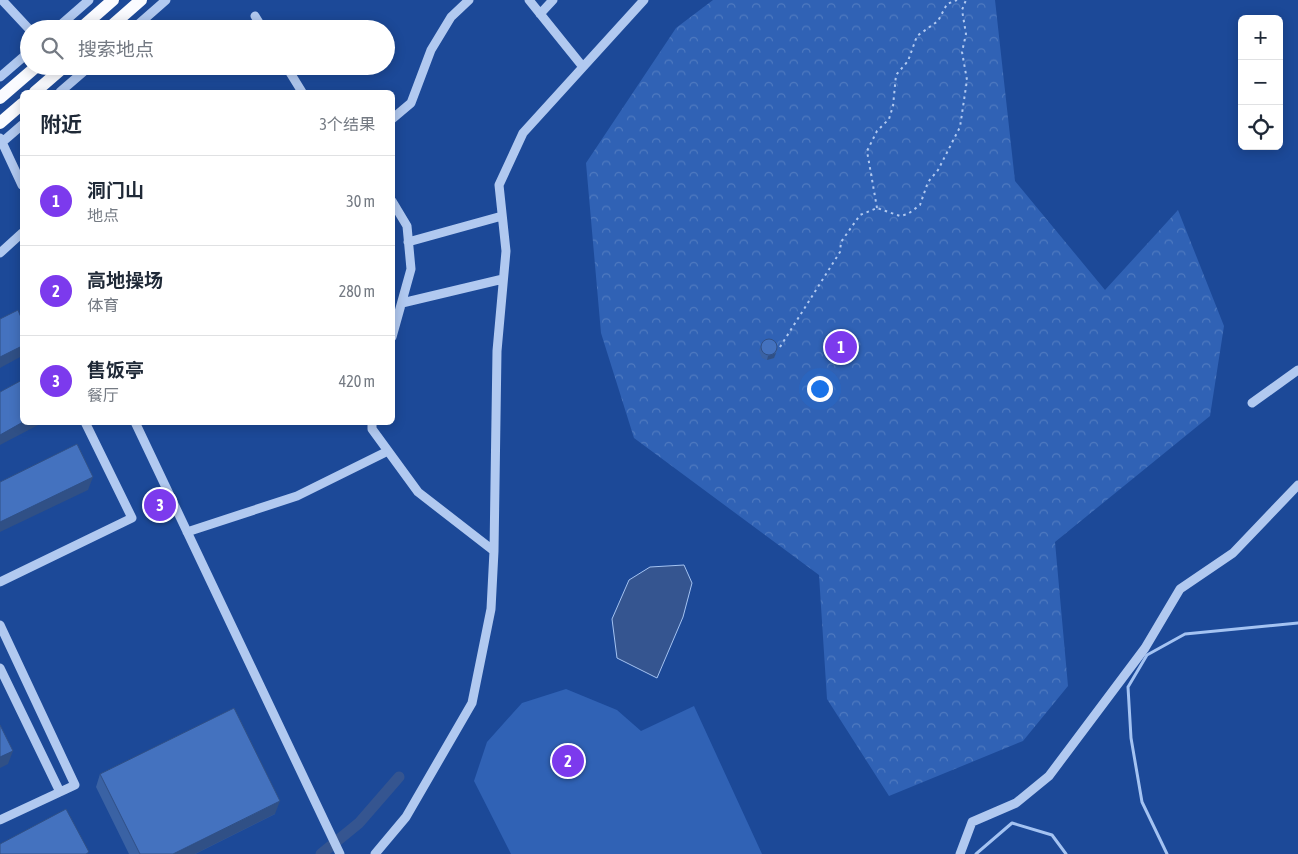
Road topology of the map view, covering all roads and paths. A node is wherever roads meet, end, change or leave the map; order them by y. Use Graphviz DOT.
graph roads {
  1 [pos="89,0"];
  2 [pos="113,0"];
  3 [pos="141,0"];
  4 [pos="166,0"];
  5 [pos="469,0"];
  6 [pos="529,0"];
  7 [pos="552,0"];
  8 [pos="644,0"];
  9 [pos="957,0"];
  10 [pos="966,0"];
  11 [pos="6,4"];
  12 [pos="540,14"];
  13 [pos="255,16"];
  14 [pos="21,20"];
  15 [pos="66,20"];
  16 [pos="90,20"];
  17 [pos="118,20"];
  18 [pos="143,20"];
  19 [pos="257,20"];
  20 [pos="20,60"];
  21 [pos="583,67"];
  22 [pos="27,75"];
  23 [pos="55,75"];
  24 [pos="80,75"];
  25 [pos="292,75"];
  26 [pos="0,77"];
  27 [pos="37,90"];
  28 [pos="62,90"];
  29 [pos="301,90"];
  30 [pos="0,98"];
  31 [pos="20,106"];
  32 [pos="395,116"];
  33 [pos="0,123"];
  34 [pos="20,127"];
  35 [pos="1,141"];
  36 [pos="20,181"];
  37 [pos="395,206"];
  38 [pos="877,208"];
  39 [pos="502,216"];
  40 [pos="20,235"];
  41 [pos="408,242"];
  42 [pos="0,253"];
  43 [pos="504,279"];
  44 [pos="402,303"];
  45 [pos="395,327"];
  46 [pos="780,348"];
  47 [pos="1298,370"];
  48 [pos="1252,404"];
  49 [pos="86,425"];
  50 [pos="136,425"];
  51 [pos="372,425"];
  52 [pos="388,451"];
  53 [pos="1298,486"];
  54 [pos="187,532"];
  55 [pos="494,550"];
  56 [pos="0,582"];
  57 [pos="0,625"];
  58 [pos="0,668"];
  59 [pos="60,792"];
  60 [pos="0,820"];
  61 [pos="340,854"];
  62 [pos="375,854"];
  63 [pos="960,854"];
  1 -- 15 [label="street"];
  2 -- 16 [label="main road"];
  3 -- 17 [label="main road"];
  4 -- 18 [label="street"];
  5 -- 32 [label="street"];
  6 -- 12 [label="street"];
  7 -- 12 [label="street"];
  8 -- 21 [label="street"];
  9 -- 38 [label="path"];
  10 -- 38 [label="path"];
  11 -- 14 [label="street"];
  12 -- 21 [label="street"];
  13 -- 19 [label="street"];
  20 -- 26 [label="street"];
  21 -- 39 [label="street"];
  22 -- 30 [label="main road"];
  23 -- 27 [label="main road"];
  24 -- 28 [label="street"];
  25 -- 29 [label="street"];
  31 -- 33 [label="main road"];
  34 -- 35 [label="street"];
  35 -- 36 [label="street"];
  37 -- 41 [label="street"];
  38 -- 46 [label="path"];
  39 -- 41 [label="street"];
  39 -- 43 [label="street"];
  40 -- 42 [label="street"];
  41 -- 44 [label="street"];
  43 -- 44 [label="street"];
  43 -- 55 [label="street"];
  44 -- 45 [label="street"];
  47 -- 48 [label="street"];
  49 -- 56 [label="street"];
  50 -- 54 [label="street"];
  51 -- 52 [label="street"];
  52 -- 54 [label="street"];
  52 -- 55 [label="street"];
  53 -- 63 [label="street"];
  54 -- 61 [label="street"];
  55 -- 62 [label="street"];
  57 -- 59 [label="street"];
  58 -- 59 [label="street"];
  59 -- 60 [label="street"];
}
